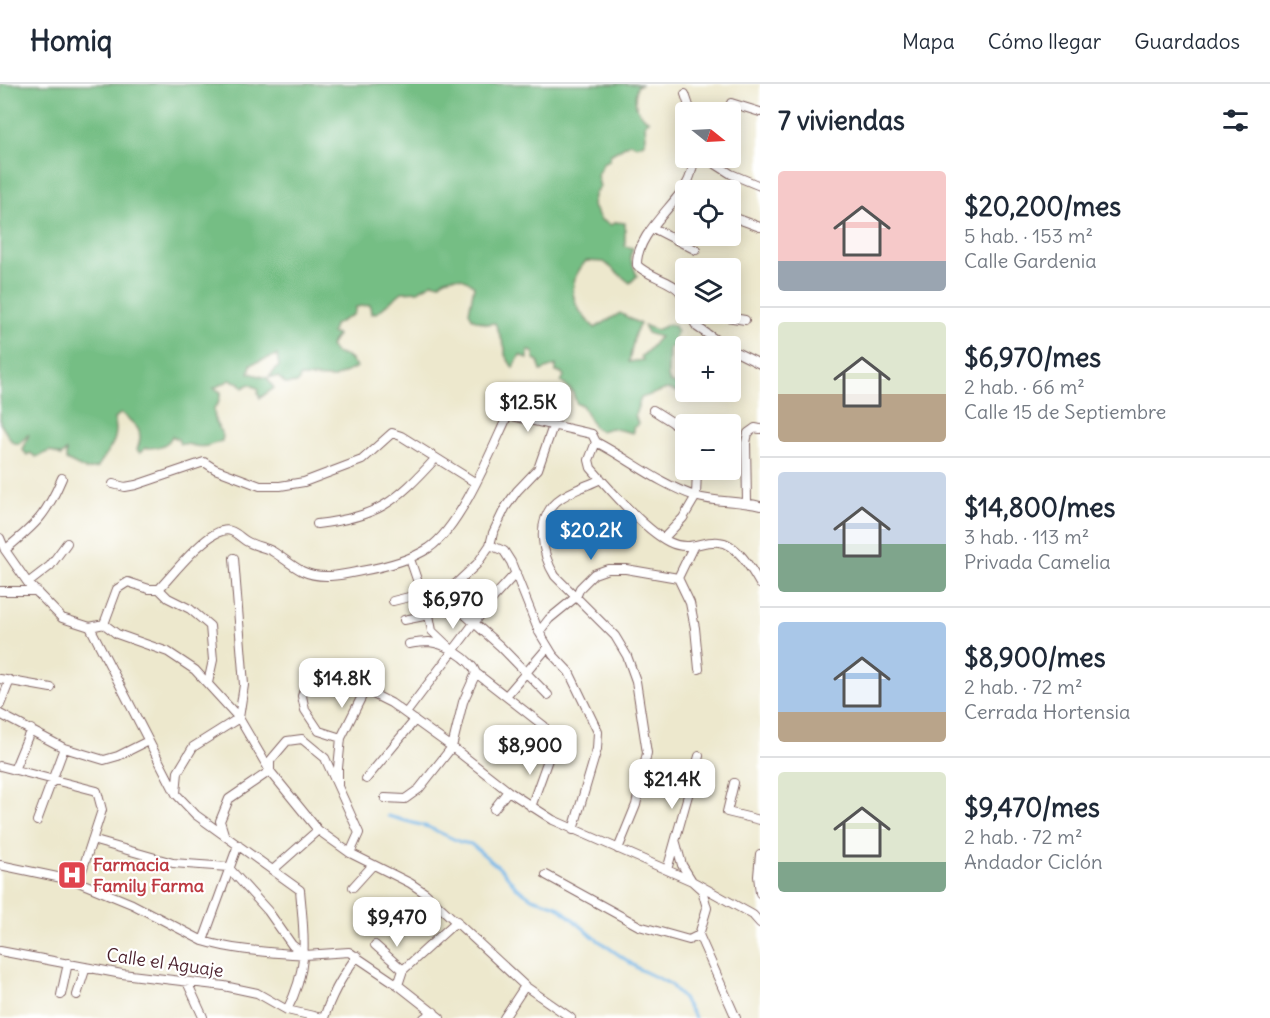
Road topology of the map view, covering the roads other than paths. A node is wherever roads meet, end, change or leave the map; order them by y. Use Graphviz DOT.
graph roads {
  1 [pos="685,94"];
  2 [pos="688,102"];
  3 [pos="741,106"];
  4 [pos="760,112"];
  5 [pos="722,168"];
  6 [pos="760,186"];
  7 [pos="675,200"];
  8 [pos="741,220"];
  9 [pos="760,227"];
  10 [pos="653,228"];
  11 [pos="696,250"];
  12 [pos="675,287"];
  13 [pos="741,319"];
  14 [pos="745,320"];
  15 [pos="695,324"];
  16 [pos="710,336"];
  17 [pos="741,355"];
  18 [pos="760,364"];
  19 [pos="653,410"];
  20 [pos="675,425"];
  21 [pos="553,426"];
  22 [pos="760,429"];
  23 [pos="596,441"];
  24 [pos="436,458"];
  25 [pos="62,478"];
  26 [pos="601,479"];
  27 [pos="697,480"];
  28 [pos="476,483"];
  29 [pos="112,484"];
  30 [pos="696,496"];
  31 [pos="747,502"];
  32 [pos="760,506"];
  33 [pos="317,524"];
  34 [pos="0,537"];
  35 [pos="664,538"];
  36 [pos="67,543"];
  37 [pos="490,545"];
  38 [pos="693,547"];
  39 [pos="5,550"];
  40 [pos="234,558"];
  41 [pos="410,558"];
  42 [pos="516,573"];
  43 [pos="678,579"];
  44 [pos="28,583"];
  45 [pos="760,584"];
  46 [pos="159,589"];
  47 [pos="0,591"];
  48 [pos="37,591"];
  49 [pos="446,593"];
  50 [pos="421,594"];
  51 [pos="576,597"];
  52 [pos="393,602"];
  53 [pos="429,615"];
  54 [pos="404,620"];
  55 [pos="105,624"];
  56 [pos="474,624"];
  57 [pos="90,627"];
  58 [pos="539,632"];
  59 [pos="409,644"];
  60 [pos="548,647"];
  61 [pos="453,651"];
  62 [pos="699,669"];
  63 [pos="526,672"];
  64 [pos="476,673"];
  65 [pos="0,679"];
  66 [pos="10,680"];
  67 [pos="208,683"];
  68 [pos="51,688"];
  69 [pos="365,690"];
  70 [pos="548,695"];
  71 [pos="506,696"];
  72 [pos="0,705"];
  73 [pos="406,713"];
  74 [pos="0,714"];
  75 [pos="239,718"];
  76 [pos="416,720"];
  77 [pos="31,729"];
  78 [pos="341,738"];
  79 [pos="148,741"];
  80 [pos="452,747"];
  81 [pos="64,748"];
  82 [pos="699,756"];
  83 [pos="0,766"];
  84 [pos="14,770"];
  85 [pos="270,771"];
  86 [pos="366,779"];
  87 [pos="51,780"];
  88 [pos="734,783"];
  89 [pos="339,789"];
  90 [pos="508,791"];
  91 [pos="176,794"];
  92 [pos="385,798"];
  93 [pos="531,807"];
  94 [pos="494,809"];
  95 [pos="760,820"];
  96 [pos="37,821"];
  97 [pos="318,830"];
  98 [pos="573,830"];
  99 [pos="224,834"];
  100 [pos="92,840"];
  101 [pos="676,843"];
  102 [pos="238,844"];
  103 [pos="618,849"];
  104 [pos="350,853"];
  105 [pos="760,854"];
  106 [pos="0,865"];
  107 [pos="372,866"];
  108 [pos="228,867"];
  109 [pos="274,869"];
  110 [pos="668,870"];
  111 [pos="546,875"];
  112 [pos="76,881"];
  113 [pos="692,881"];
  114 [pos="353,886"];
  115 [pos="760,893"];
  116 [pos="457,921"];
  117 [pos="760,922"];
  118 [pos="699,935"];
  119 [pos="203,941"];
  120 [pos="375,945"];
  121 [pos="0,951"];
  122 [pos="305,955"];
  123 [pos="357,956"];
  124 [pos="68,963"];
  125 [pos="86,967"];
  126 [pos="403,970"];
  127 [pos="187,982"];
  128 [pos="398,985"];
  129 [pos="525,987"];
  130 [pos="61,994"];
  131 [pos="77,995"];
  132 [pos="287,1010"];
  133 [pos="437,1015"];
  134 [pos="203,1017"];
  135 [pos="323,1018"];
  136 [pos="424,1018"];
  137 [pos="504,1018"];
  138 [pos="571,1018"];
  139 [pos="736,1018"];
  1 -- 2 [label="street"];
  3 -- 4 [label="street"];
  5 -- 6 [label="street"];
  7 -- 10 [label="street"];
  8 -- 9 [label="street"];
  10 -- 11 [label="street"];
  10 -- 12 [label="street"];
  13 -- 14 [label="street"];
  15 -- 16 [label="street"];
  17 -- 18 [label="street"];
  19 -- 20 [label="street"];
  21 -- 23 [label="street"];
  21 -- 28 [label="street"];
  21 -- 37 [label="street"];
  22 -- 31 [label="street"];
  23 -- 26 [label="street"];
  23 -- 30 [label="street"];
  24 -- 28 [label="street"];
  24 -- 29 [label="street"];
  24 -- 33 [label="street"];
  25 -- 39 [label="street"];
  26 -- 35 [label="street"];
  26 -- 51 [label="street"];
  27 -- 30 [label="street"];
  28 -- 41 [label="street"];
  30 -- 31 [label="street"];
  30 -- 35 [label="street"];
  31 -- 32 [label="street"];
  34 -- 39 [label="street"];
  35 -- 38 [label="street"];
  36 -- 44 [label="street"];
  37 -- 42 [label="street"];
  37 -- 49 [label="street"];
  38 -- 43 [label="street"];
  38 -- 45 [label="street"];
  39 -- 44 [label="street"];
  40 -- 75 [label="street"];
  41 -- 46 [label="street"];
  41 -- 50 [label="street"];
  42 -- 56 [label="street"];
  42 -- 58 [label="street"];
  43 -- 51 [label="street"];
  43 -- 62 [label="street"];
  44 -- 48 [label="street"];
  46 -- 55 [label="street"];
  46 -- 67 [label="street"];
  47 -- 48 [label="street"];
  48 -- 57 [label="street"];
  49 -- 53 [label="street"];
  49 -- 56 [label="street"];
  50 -- 52 [label="street"];
  50 -- 53 [label="street"];
  51 -- 58 [label="street"];
  51 -- 103 [label="street"];
  53 -- 54 [label="street"];
  53 -- 61 [label="street"];
  55 -- 57 [label="street"];
  55 -- 67 [label="street"];
  56 -- 61 [label="street"];
  56 -- 63 [label="street"];
  57 -- 79 [label="street"];
  58 -- 60 [label="street"];
  59 -- 61 [label="street"];
  60 -- 63 [label="street"];
  60 -- 98 [label="street"];
  61 -- 64 [label="street"];
  61 -- 73 [label="street"];
  63 -- 70 [label="street"];
  63 -- 71 [label="street"];
  64 -- 71 [label="street"];
  64 -- 80 [label="street"];
  65 -- 66 [label="street"];
  66 -- 68 [label="street"];
  66 -- 72 [label="street"];
  67 -- 75 [label="street"];
  69 -- 73 [label="street"];
  69 -- 78 [label="street"];
  69 -- 78 [label="street"];
  71 -- 93 [label="street"];
  73 -- 76 [label="street"];
  74 -- 77 [label="street"];
  75 -- 85 [label="street"];
  75 -- 91 [label="street"];
  76 -- 80 [label="street"];
  76 -- 86 [label="street"];
  77 -- 81 [label="street"];
  77 -- 84 [label="street"];
  78 -- 89 [label="street"];
  79 -- 81 [label="street"];
  79 -- 91 [label="street"];
  80 -- 90 [label="street"];
  80 -- 92 [label="street"];
  81 -- 87 [label="street"];
  82 -- 101 [label="street"];
  83 -- 84 [label="street"];
  84 -- 87 [label="street"];
  85 -- 89 [label="street"];
  85 -- 97 [label="street"];
  85 -- 99 [label="street"];
  87 -- 96 [label="street"];
  87 -- 100 [label="street"];
  88 -- 95 [label="street"];
  89 -- 104 [label="street"];
  90 -- 93 [label="street"];
  90 -- 94 [label="street"];
  91 -- 99 [label="street"];
  93 -- 98 [label="street"];
  97 -- 104 [label="street"];
  97 -- 109 [label="street"];
  98 -- 103 [label="street"];
  99 -- 102 [label="street"];
  100 -- 108 [label="street"];
  100 -- 112 [label="street"];
  101 -- 110 [label="street"];
  101 -- 113 [label="street"];
  102 -- 108 [label="street"];
  102 -- 109 [label="street"];
  103 -- 110 [label="street"];
  104 -- 107 [label="street"];
  105 -- 115 [label="street"];
  106 -- 112 [label="street"];
  107 -- 114 [label="street"];
  107 -- 116 [label="street"];
  108 -- 119 [label="street"];
  108 -- 122 [label="street"];
  109 -- 122 [label="street"];
  110 -- 113 [label="street"];
  111 -- 118 [label="street"];
  112 -- 119 [label="street"];
  113 -- 117 [label="street"];
  113 -- 118 [label="street"];
  116 -- 126 [label="street"];
  116 -- 129 [label="street"];
  118 -- 139 [label="street"];
  119 -- 122 [label="street"];
  120 -- 126 [label="street"];
  121 -- 124 [label="street, Calle el Aguaje"];
  122 -- 123 [label="street"];
  122 -- 132 [label="street"];
  123 -- 128 [label="street"];
  123 -- 135 [label="street"];
  124 -- 125 [label="street, Calle el Aguaje"];
  124 -- 130 [label="street"];
  125 -- 127 [label="street, Calle el Aguaje"];
  125 -- 131 [label="street"];
  126 -- 128 [label="street"];
  127 -- 132 [label="street, Calle el Aguaje"];
  127 -- 134 [label="street"];
  128 -- 133 [label="street"];
  129 -- 137 [label="street"];
  129 -- 138 [label="street"];
  132 -- 135 [label="street, Calle el Aguaje"];
  133 -- 136 [label="street"];
}
